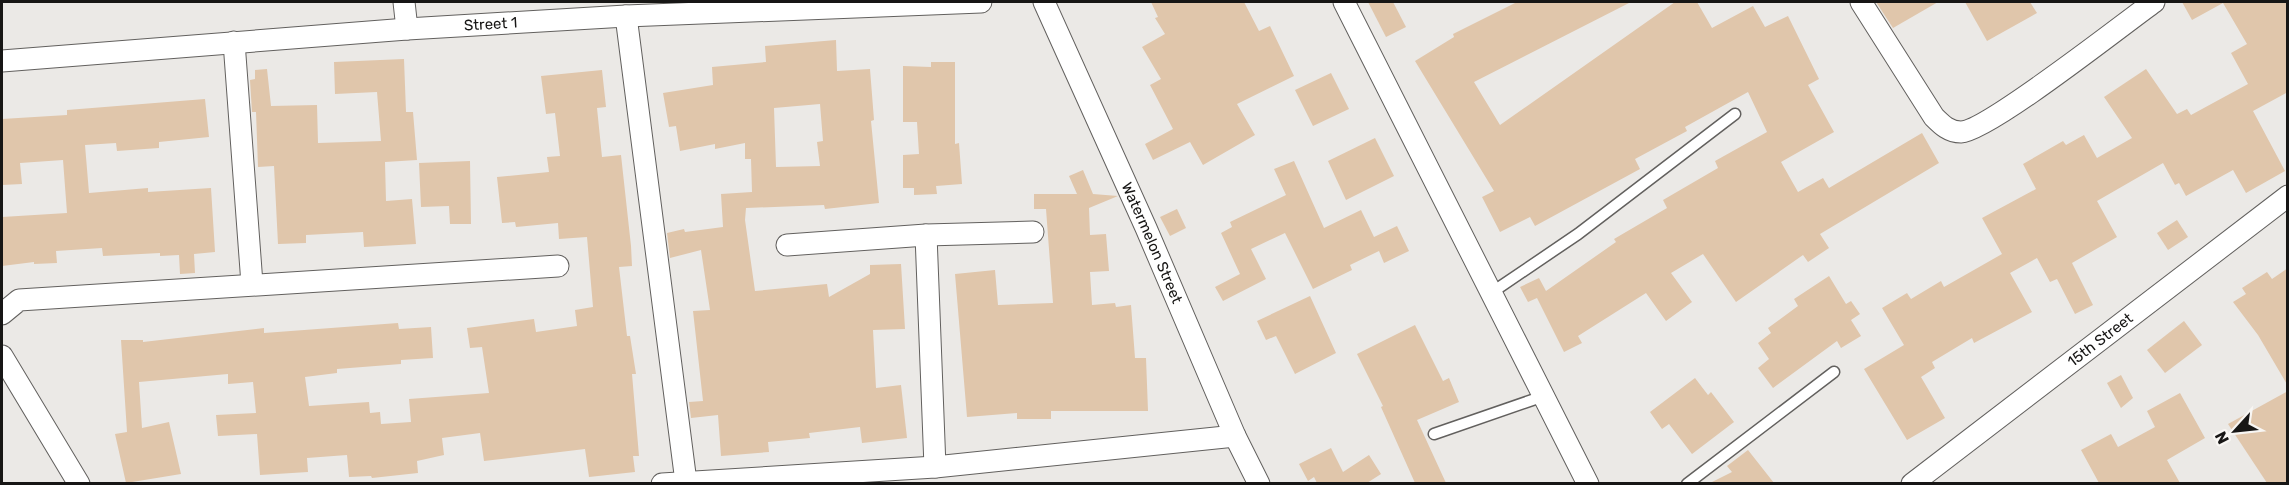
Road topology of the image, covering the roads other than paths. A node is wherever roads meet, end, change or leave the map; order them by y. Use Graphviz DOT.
graph roads {
  1 [pos="404,2"];
  2 [pos="981,2"];
  3 [pos="1044,2"];
  4 [pos="1344,2"];
  5 [pos="1862,2"];
  6 [pos="2154,2"];
  7 [pos="626,16"];
  8 [pos="407,29"];
  9 [pos="234,42"];
  10 [pos="2,61"];
  11 [pos="1735,114"];
  12 [pos="2288,196"];
  13 [pos="1033,232"];
  14 [pos="926,235"];
  15 [pos="787,245"];
  16 [pos="558,266"];
  17 [pos="252,284"];
  18 [pos="1491,292"];
  19 [pos="2,314"];
  20 [pos="2,356"];
  21 [pos="1834,372"];
  22 [pos="1544,396"];
  23 [pos="1434,434"];
  24 [pos="1235,436"];
  25 [pos="935,466"];
  26 [pos="686,482"];
  27 [pos="79,483"];
  28 [pos="662,483"];
  29 [pos="1259,483"];
  30 [pos="1588,483"];
  31 [pos="1687,483"];
  32 [pos="1912,483"];
  1 -- 8 [label="street"];
  2 -- 7 [label="street, Street 1"];
  3 -- 24 [label="street, Watermelon Street"];
  4 -- 18 [label="street"];
  5 -- 6 [label="street"];
  7 -- 8 [label="street, Street 1"];
  7 -- 26 [label="street"];
  8 -- 9 [label="street, Street 1"];
  9 -- 10 [label="street, Street 1"];
  9 -- 17 [label="street"];
  11 -- 18 [label="lane"];
  12 -- 32 [label="street, 15th Street"];
  13 -- 14 [label="street"];
  14 -- 15 [label="street"];
  14 -- 25 [label="street"];
  16 -- 17 [label="street"];
  17 -- 19 [label="street"];
  18 -- 22 [label="street"];
  20 -- 27 [label="street"];
  21 -- 31 [label="lane"];
  22 -- 23 [label="lane"];
  22 -- 30 [label="street"];
  24 -- 25 [label="street"];
  24 -- 29 [label="street, Watermelon Street"];
  25 -- 26 [label="street"];
  26 -- 28 [label="street"];
}
